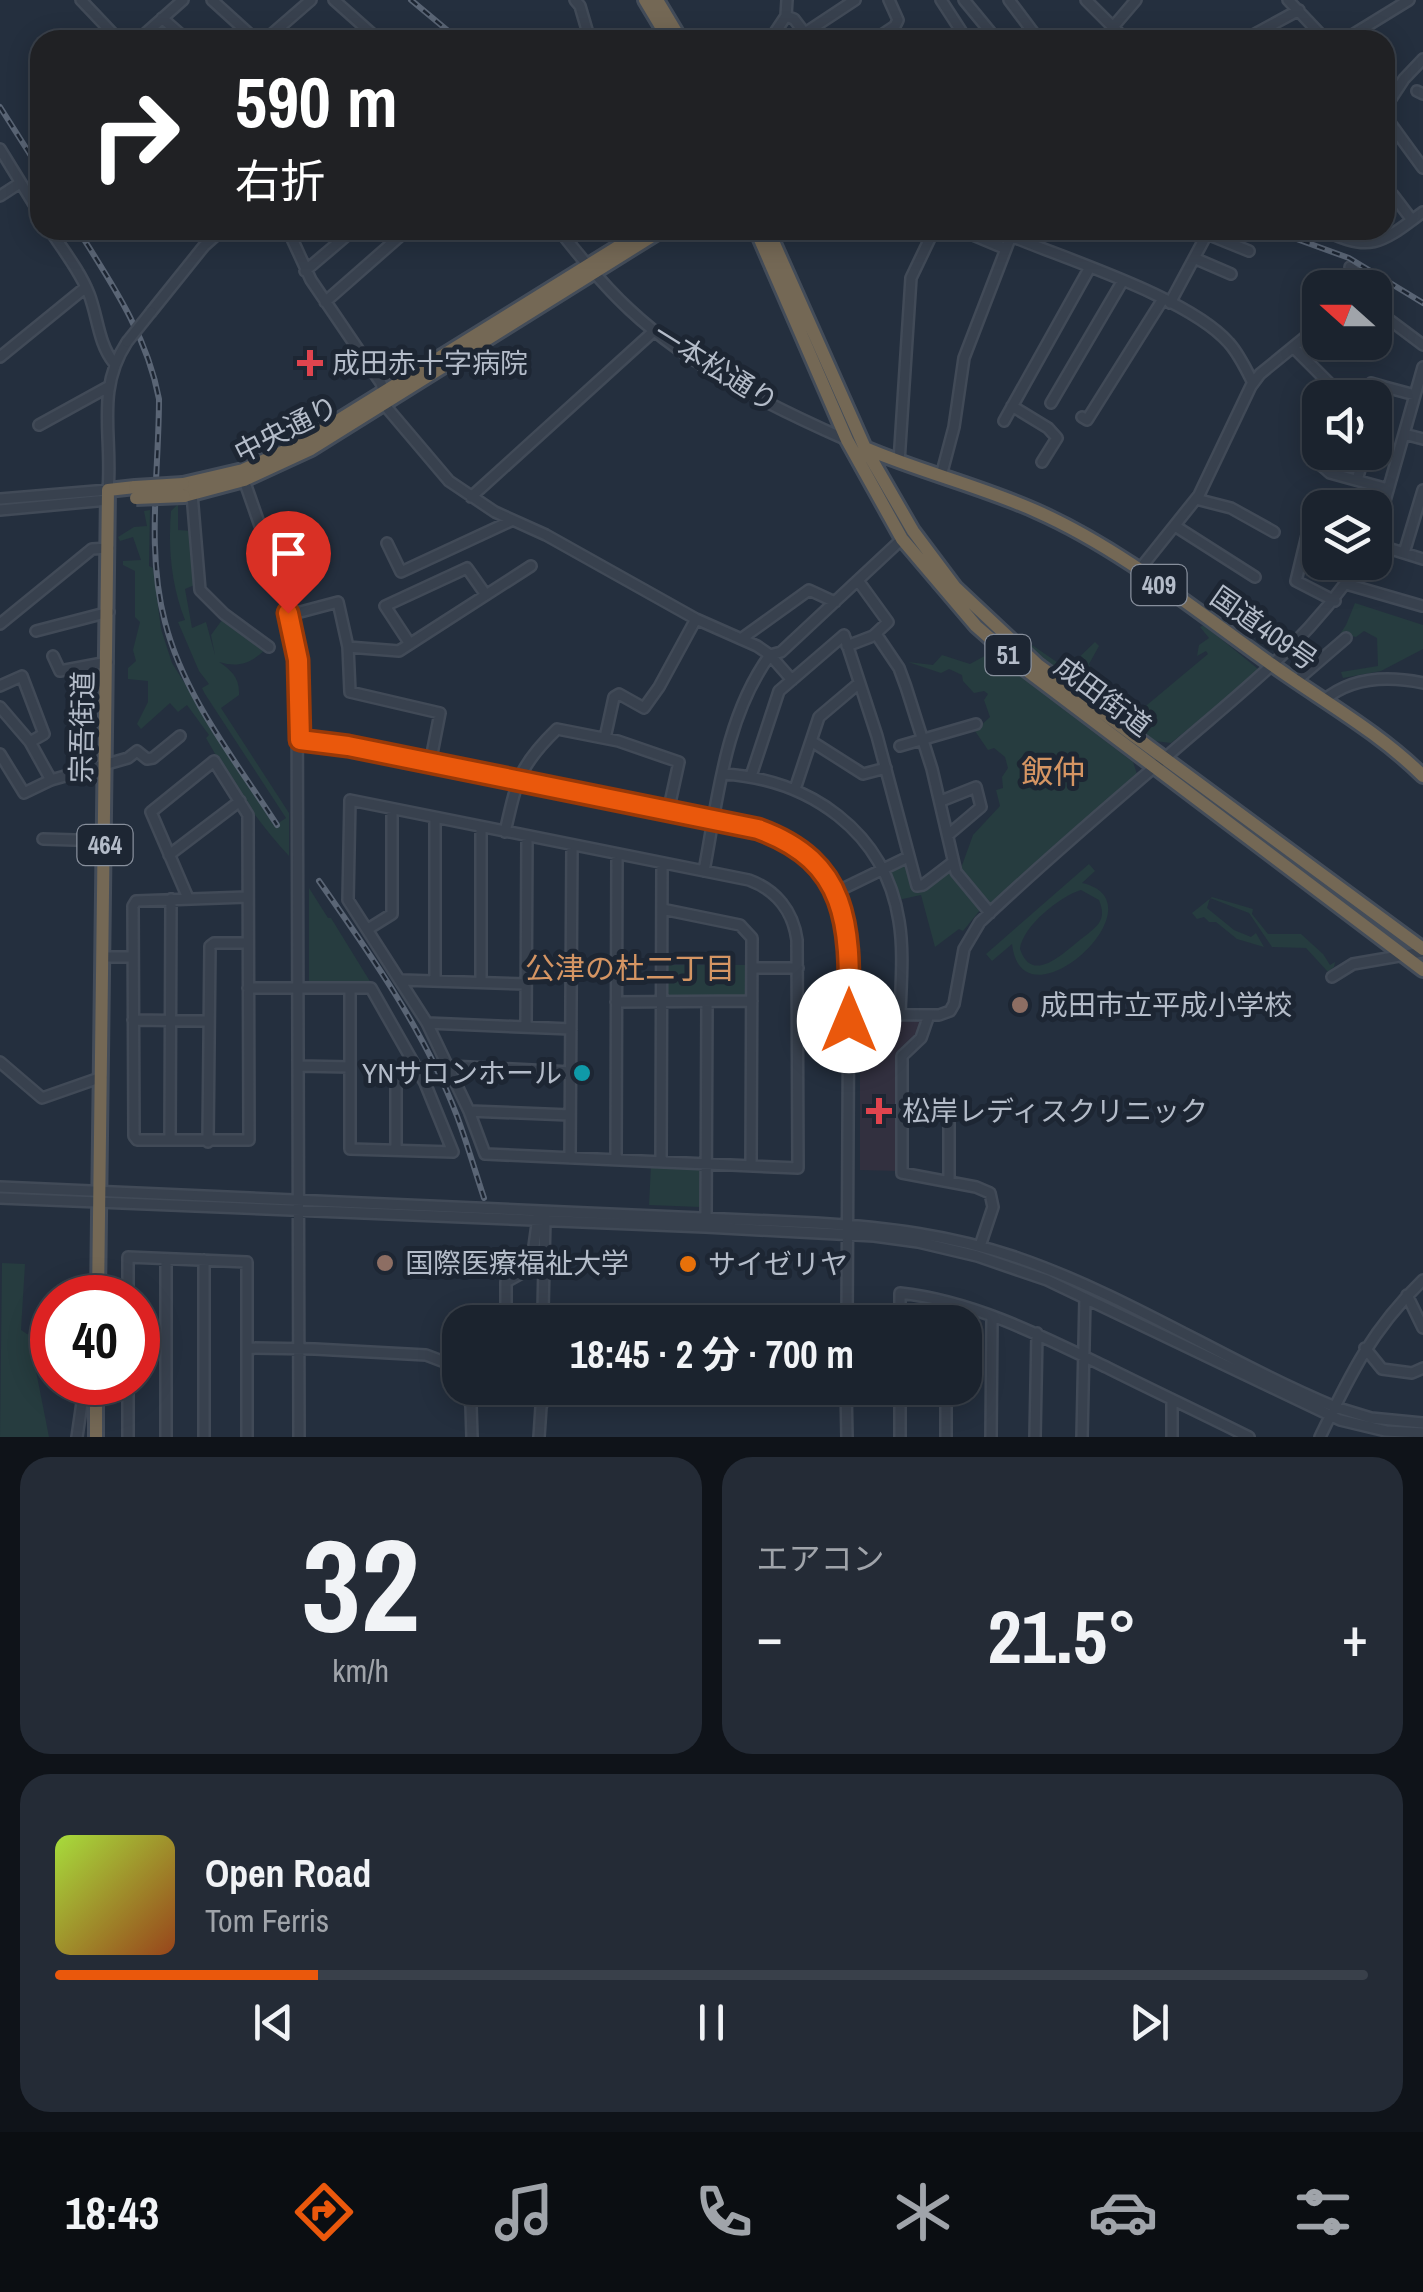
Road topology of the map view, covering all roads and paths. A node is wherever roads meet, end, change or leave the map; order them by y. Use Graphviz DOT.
graph roads {
  1 [pos="81,0"];
  2 [pos="183,0"];
  3 [pos="212,0"];
  4 [pos="311,0"];
  5 [pos="334,0"];
  6 [pos="575,0"];
  7 [pos="645,0"];
  8 [pos="657,0"];
  9 [pos="788,0"];
  10 [pos="855,0"];
  11 [pos="889,0"];
  12 [pos="941,0"];
  13 [pos="964,0"];
  14 [pos="1009,0"];
  15 [pos="1086,0"];
  16 [pos="1136,0"];
  17 [pos="1288,0"];
  18 [pos="1408,0"];
  19 [pos="1299,10"];
  20 [pos="786,16"];
  21 [pos="162,18"];
  22 [pos="1113,26"];
  23 [pos="110,30"];
  24 [pos="149,30"];
  25 [pos="176,30"];
  26 [pos="245,30"];
  27 [pos="276,30"];
  28 [pos="368,30"];
  29 [pos="587,30"];
  30 [pos="662,30"];
  31 [pos="676,30"];
  32 [pos="777,30"];
  33 [pos="802,30"];
  34 [pos="815,30"];
  35 [pos="889,30"];
  36 [pos="960,30"];
  37 [pos="988,30"];
  38 [pos="1032,30"];
  39 [pos="1116,30"];
  40 [pos="1262,30"];
  41 [pos="1317,30"];
  42 [pos="1360,30"];
  43 [pos="1423,58"];
  44 [pos="1395,95"];
  45 [pos="1395,127"];
  46 [pos="1423,142"];
  47 [pos="0,149"];
  48 [pos="1411,151"];
  49 [pos="1423,168"];
  50 [pos="20,183"];
  51 [pos="0,196"];
  52 [pos="30,198"];
  53 [pos="1395,198"];
  54 [pos="1423,212"];
  55 [pos="1412,220"];
  56 [pos="1395,232"];
  57 [pos="56,240"];
  58 [pos="211,240"];
  59 [pos="293,240"];
  60 [pos="340,240"];
  61 [pos="395,240"];
  62 [pos="567,240"];
  63 [pos="631,240"];
  64 [pos="643,240"];
  65 [pos="760,240"];
  66 [pos="772,240"];
  67 [pos="929,240"];
  68 [pos="985,240"];
  69 [pos="1009,240"];
  70 [pos="1021,240"];
  71 [pos="1204,240"];
  72 [pos="1222,240"];
  73 [pos="1351,240"];
  74 [pos="1384,240"];
  75 [pos="393,242"];
  76 [pos="1004,248"];
  77 [pos="1249,251"];
  78 [pos="1194,258"];
  79 [pos="1350,267"];
  80 [pos="591,268"];
  81 [pos="1089,268"];
  82 [pos="1352,270"];
  83 [pos="305,271"];
  84 [pos="1232,274"];
  85 [pos="1122,282"];
  86 [pos="86,287"];
  87 [pos="1166,301"];
  88 [pos="326,302"];
  89 [pos="1392,322"];
  90 [pos="654,330"];
  91 [pos="1302,341"];
  92 [pos="1423,345"];
  93 [pos="1294,347"];
  94 [pos="0,357"];
  95 [pos="114,362"];
  96 [pos="1423,367"];
  97 [pos="1326,380"];
  98 [pos="1253,383"];
  99 [pos="108,386"];
  100 [pos="1392,389"];
  101 [pos="1415,395"];
  102 [pos="384,397"];
  103 [pos="1051,402"];
  104 [pos="1012,406"];
  105 [pos="1082,418"];
  106 [pos="1004,422"];
  107 [pos="40,425"];
  108 [pos="1404,434"];
  109 [pos="1423,439"];
  110 [pos="847,440"];
  111 [pos="865,448"];
  112 [pos="899,462"];
  113 [pos="1042,462"];
  114 [pos="1327,470"];
  115 [pos="1360,470"];
  116 [pos="941,476"];
  117 [pos="244,480"];
  118 [pos="1357,480"];
  119 [pos="1388,489"];
  120 [pos="1423,490"];
  121 [pos="186,491"];
  122 [pos="108,495"];
  123 [pos="471,497"];
  124 [pos="0,499"];
  125 [pos="1196,499"];
  126 [pos="0,510"];
  127 [pos="513,520"];
  128 [pos="1175,526"];
  129 [pos="1274,532"];
  130 [pos="902,539"];
  131 [pos="387,542"];
  132 [pos="109,548"];
  133 [pos="1392,550"];
  134 [pos="1404,554"];
  135 [pos="1302,556"];
  136 [pos="1423,559"];
  137 [pos="531,566"];
  138 [pos="1139,570"];
  139 [pos="1255,577"];
  140 [pos="1349,580"];
  141 [pos="858,582"];
  142 [pos="1346,584"];
  143 [pos="486,595"];
  144 [pos="1335,600"];
  145 [pos="836,602"];
  146 [pos="1423,606"];
  147 [pos="109,612"];
  148 [pos="289,615"];
  149 [pos="696,619"];
  150 [pos="0,624"];
  151 [pos="36,632"];
  152 [pos="876,634"];
  153 [pos="1346,638"];
  154 [pos="741,639"];
  155 [pos="410,644"];
  156 [pos="847,646"];
  157 [pos="348,647"];
  158 [pos="269,648"];
  159 [pos="770,655"];
  160 [pos="53,656"];
  161 [pos="108,662"];
  162 [pos="1274,666"];
  163 [pos="792,680"];
  164 [pos="1296,682"];
  165 [pos="1423,683"];
  166 [pos="858,684"];
  167 [pos="0,686"];
  168 [pos="1323,700"];
  169 [pos="0,707"];
  170 [pos="10,719"];
  171 [pos="976,724"];
  172 [pos="0,728"];
  173 [pos="180,736"];
  174 [pos="605,738"];
  175 [pos="300,740"];
  176 [pos="923,740"];
  177 [pos="811,741"];
  178 [pos="30,742"];
  179 [pos="900,746"];
  180 [pos="0,754"];
  181 [pos="106,762"];
  182 [pos="1159,763"];
  183 [pos="430,764"];
  184 [pos="886,768"];
  185 [pos="723,774"];
  186 [pos="751,776"];
  187 [pos="1423,776"];
  188 [pos="50,780"];
  189 [pos="516,782"];
  190 [pos="795,788"];
  191 [pos="240,801"];
  192 [pos="940,801"];
  193 [pos="392,809"];
  194 [pos="668,812"];
  195 [pos="436,818"];
  196 [pos="714,820"];
  197 [pos="481,827"];
  198 [pos="505,832"];
  199 [pos="948,835"];
  200 [pos="527,837"];
  201 [pos="43,839"];
  202 [pos="106,841"];
  203 [pos="572,845"];
  204 [pos="616,854"];
  205 [pos="169,855"];
  206 [pos="908,856"];
  207 [pos="953,862"];
  208 [pos="662,863"];
  209 [pos="883,869"];
  210 [pos="704,872"];
  211 [pos="836,892"];
  212 [pos="248,897"];
  213 [pos="188,898"];
  214 [pos="172,899"];
  215 [pos="662,909"];
  216 [pos="990,912"];
  217 [pos="368,929"];
  218 [pos="248,944"];
  219 [pos="1423,951"];
  220 [pos="104,957"];
  221 [pos="1406,957"];
  222 [pos="132,958"];
  223 [pos="753,968"];
  224 [pos="798,968"];
  225 [pos="571,969"];
  226 [pos="617,969"];
  227 [pos="1423,970"];
  228 [pos="1332,976"];
  229 [pos="402,980"];
  230 [pos="435,980"];
  231 [pos="481,982"];
  232 [pos="526,984"];
  233 [pos="248,988"];
  234 [pos="299,988"];
  235 [pos="350,988"];
  236 [pos="616,1002"];
  237 [pos="752,1002"];
  238 [pos="662,1003"];
  239 [pos="707,1003"];
  240 [pos="798,1014"];
  241 [pos="849,1014"];
  242 [pos="900,1014"];
  243 [pos="929,1015"];
  244 [pos="133,1020"];
  245 [pos="170,1020"];
  246 [pos="208,1021"];
  247 [pos="427,1023"];
  248 [pos="526,1027"];
  249 [pos="571,1028"];
  250 [pos="299,1066"];
  251 [pos="450,1066"];
  252 [pos="2,1067"];
  253 [pos="350,1067"];
  254 [pos="416,1067"];
  255 [pos="571,1072"];
  256 [pos="102,1077"];
  257 [pos="470,1111"];
  258 [pos="902,1112"];
  259 [pos="570,1115"];
  260 [pos="170,1140"];
  261 [pos="208,1142"];
  262 [pos="396,1150"];
  263 [pos="570,1158"];
  264 [pos="616,1160"];
  265 [pos="662,1162"];
  266 [pos="706,1164"];
  267 [pos="751,1166"];
  268 [pos="949,1182"];
  269 [pos="0,1187"];
  270 [pos="100,1196"];
  271 [pos="0,1198"];
  272 [pos="300,1199"];
  273 [pos="542,1210"];
  274 [pos="300,1211"];
  275 [pos="706,1219"];
  276 [pos="542,1222"];
  277 [pos="849,1230"];
  278 [pos="980,1246"];
  279 [pos="166,1258"];
  280 [pos="204,1260"];
  281 [pos="98,1275"];
  282 [pos="128,1275"];
  283 [pos="1423,1280"];
  284 [pos="1407,1296"];
  285 [pos="1086,1298"];
  286 [pos="946,1302"];
  287 [pos="506,1305"];
  288 [pos="543,1305"];
  289 [pos="847,1305"];
  290 [pos="900,1305"];
  291 [pos="992,1316"];
  292 [pos="1423,1328"];
  293 [pos="1037,1334"];
  294 [pos="247,1348"];
  295 [pos="299,1348"];
  296 [pos="1365,1348"];
  297 [pos="1082,1355"];
  298 [pos="442,1361"];
  299 [pos="1423,1368"];
  300 [pos="1172,1400"];
  301 [pos="82,1405"];
  302 [pos="96,1405"];
  303 [pos="128,1405"];
  304 [pos="471,1405"];
  305 [pos="542,1405"];
  306 [pos="846,1405"];
  307 [pos="900,1405"];
  308 [pos="946,1405"];
  309 [pos="1332,1411"];
  310 [pos="1218,1422"];
  311 [pos="1423,1423"];
  312 [pos="1423,1434"];
  313 [pos="77,1437"];
  314 [pos="96,1437"];
  315 [pos="128,1437"];
  316 [pos="166,1437"];
  317 [pos="204,1437"];
  318 [pos="247,1437"];
  319 [pos="299,1437"];
  320 [pos="472,1437"];
  321 [pos="539,1437"];
  322 [pos="847,1437"];
  323 [pos="900,1437"];
  324 [pos="946,1437"];
  325 [pos="991,1437"];
  326 [pos="1035,1437"];
  327 [pos="1082,1437"];
  328 [pos="1172,1437"];
  329 [pos="1218,1437"];
  330 [pos="1249,1437"];
  331 [pos="1320,1437"];
  1 -- 23 [label="street"];
  2 -- 21 [label="street"];
  3 -- 26 [label="street"];
  4 -- 27 [label="street"];
  5 -- 28 [label="street"];
  6 -- 29 [label="street"];
  7 -- 30 [label="highway"];
  8 -- 31 [label="highway"];
  9 -- 20 [label="street"];
  10 -- 34 [label="street"];
  11 -- 35 [label="street"];
  12 -- 36 [label="street"];
  13 -- 37 [label="street"];
  14 -- 38 [label="street"];
  15 -- 22 [label="street"];
  16 -- 22 [label="street"];
  17 -- 19 [label="street"];
  18 -- 42 [label="street"];
  19 -- 40 [label="street"];
  19 -- 41 [label="street"];
  20 -- 32 [label="street"];
  20 -- 33 [label="street"];
  21 -- 24 [label="street"];
  21 -- 25 [label="street"];
  22 -- 39 [label="street"];
  43 -- 44 [label="street"];
  45 -- 48 [label="street"];
  46 -- 48 [label="street"];
  47 -- 50 [label="street"];
  48 -- 49 [label="street"];
  50 -- 51 [label="street"];
  50 -- 52 [label="street"];
  53 -- 55 [label="street"];
  54 -- 55 [label="street"];
  55 -- 56 [label="street"];
  57 -- 86 [label="street"];
  58 -- 95 [label="street, 宗吾街道, bridge"];
  59 -- 83 [label="street"];
  60 -- 83 [label="street"];
  61 -- 75 [label="street"];
  62 -- 80 [label="street, 一本松通り"];
  63 -- 80 [label="highway, 中央通り"];
  64 -- 80 [label="highway, 中央通り"];
  65 -- 110 [label="highway, 成田街道 / 51"];
  66 -- 111 [label="highway, 成田街道 / 51"];
  67 -- 112 [label="street"];
  68 -- 76 [label="street"];
  69 -- 76 [label="street"];
  70 -- 81 [label="street"];
  71 -- 78 [label="street"];
  72 -- 77 [label="street"];
  73 -- 74 [label="street"];
  75 -- 88 [label="street"];
  76 -- 116 [label="street"];
  78 -- 84 [label="street"];
  78 -- 87 [label="street"];
  79 -- 82 [label="street"];
  80 -- 90 [label="street, 一本松通り"];
  80 -- 102 [label="highway, 中央通り"];
  81 -- 85 [label="street"];
  81 -- 104 [label="street"];
  83 -- 88 [label="street"];
  85 -- 87 [label="street"];
  85 -- 103 [label="street"];
  86 -- 94 [label="street"];
  86 -- 95 [label="street"];
  87 -- 98 [label="street"];
  87 -- 105 [label="street"];
  88 -- 102 [label="street"];
  89 -- 92 [label="street"];
  90 -- 110 [label="street, 一本松通り"];
  90 -- 123 [label="street"];
  91 -- 93 [label="street"];
  93 -- 97 [label="street"];
  93 -- 98 [label="street"];
  95 -- 99 [label="street, 宗吾街道"];
  96 -- 101 [label="street"];
  98 -- 125 [label="street"];
  99 -- 107 [label="street"];
  99 -- 122 [label="street, 宗吾街道"];
  100 -- 101 [label="street"];
  101 -- 108 [label="street"];
  102 -- 117 [label="highway, 中央通り"];
  102 -- 121 [label="highway, 中央通り"];
  102 -- 123 [label="street"];
  104 -- 106 [label="street"];
  104 -- 113 [label="street"];
  108 -- 109 [label="street"];
  108 -- 119 [label="street"];
  110 -- 111 [label="highway, 国道409号 / 409"];
  110 -- 130 [label="highway, 成田街道 / 51"];
  111 -- 112 [label="highway, 国道409号 / 409"];
  111 -- 182 [label="highway, 成田街道 / 51"];
  112 -- 116 [label="highway, 国道409号 / 409"];
  114 -- 118 [label="street"];
  115 -- 118 [label="street"];
  116 -- 138 [label="highway, 国道409号 / 409"];
  117 -- 121 [label="highway, 中央通り"];
  117 -- 148 [label="street"];
  118 -- 119 [label="street"];
  120 -- 134 [label="street"];
  121 -- 122 [label="highway, 中央通り, bridge"];
  121 -- 158 [label="street"];
  122 -- 124 [label="street, 中央通り"];
  122 -- 126 [label="street, 中央通り"];
  122 -- 132 [label="highway, 宗吾街道 / 464"];
  123 -- 127 [label="street"];
  125 -- 128 [label="street"];
  125 -- 129 [label="street"];
  127 -- 131 [label="street"];
  127 -- 149 [label="street"];
  128 -- 138 [label="street"];
  128 -- 139 [label="street"];
  130 -- 141 [label="street"];
  130 -- 182 [label="highway, 成田街道 / 51"];
  132 -- 147 [label="highway, 宗吾街道 / 464"];
  132 -- 150 [label="street"];
  133 -- 134 [label="street"];
  134 -- 136 [label="street"];
  135 -- 144 [label="street"];
  137 -- 143 [label="street"];
  138 -- 162 [label="highway, 国道409号 / 409"];
  140 -- 142 [label="street"];
  141 -- 145 [label="street"];
  141 -- 152 [label="street"];
  142 -- 144 [label="street"];
  142 -- 146 [label="street"];
  143 -- 155 [label="street"];
  143 -- 155 [label="street"];
  144 -- 162 [label="street"];
  145 -- 154 [label="street"];
  145 -- 159 [label="street"];
  147 -- 151 [label="street"];
  147 -- 161 [label="highway, 宗吾街道 / 464"];
  148 -- 157 [label="street"];
  148 -- 175 [label="street"];
  149 -- 154 [label="street"];
  149 -- 174 [label="street"];
  152 -- 156 [label="street"];
  152 -- 176 [label="street"];
  153 -- 164 [label="street"];
  154 -- 159 [label="street"];
  155 -- 157 [label="street"];
  156 -- 163 [label="street"];
  156 -- 166 [label="street"];
  157 -- 183 [label="street"];
  159 -- 163 [label="street"];
  159 -- 185 [label="street"];
  160 -- 161 [label="street"];
  161 -- 181 [label="highway, 宗吾街道 / 464"];
  162 -- 164 [label="highway, 国道409号 / 409"];
  162 -- 182 [label="street"];
  163 -- 186 [label="street"];
  164 -- 168 [label="highway, 国道409号 / 409"];
  165 -- 168 [label="street"];
  166 -- 177 [label="street"];
  166 -- 184 [label="street"];
  167 -- 178 [label="street"];
  168 -- 187 [label="highway, 国道409号 / 409"];
  169 -- 170 [label="street"];
  170 -- 172 [label="street"];
  170 -- 178 [label="street"];
  171 -- 176 [label="street"];
  173 -- 181 [label="street"];
  174 -- 189 [label="street"];
  174 -- 194 [label="street"];
  175 -- 183 [label="street"];
  175 -- 234 [label="street"];
  176 -- 179 [label="street"];
  176 -- 192 [label="street"];
  177 -- 184 [label="street"];
  177 -- 190 [label="street"];
  178 -- 188 [label="street"];
  180 -- 188 [label="street"];
  181 -- 188 [label="street"];
  181 -- 202 [label="highway, 宗吾街道 / 464"];
  182 -- 216 [label="street"];
  182 -- 219 [label="highway, 成田街道 / 51"];
  182 -- 221 [label="highway, 成田街道 / 51"];
  183 -- 189 [label="street"];
  184 -- 206 [label="street"];
  185 -- 186 [label="street"];
  185 -- 196 [label="street"];
  186 -- 190 [label="street"];
  189 -- 194 [label="street"];
  189 -- 198 [label="street"];
  190 -- 209 [label="street"];
  191 -- 205 [label="street"];
  191 -- 205 [label="street"];
  191 -- 212 [label="street"];
  192 -- 199 [label="street"];
  192 -- 199 [label="street"];
  193 -- 195 [label="street"];
  193 -- 217 [label="street"];
  193 -- 217 [label="street"];
  194 -- 196 [label="street"];
  195 -- 197 [label="street"];
  195 -- 230 [label="street"];
  196 -- 210 [label="street"];
  196 -- 211 [label="street"];
  197 -- 198 [label="street"];
  197 -- 231 [label="street"];
  198 -- 200 [label="street"];
  199 -- 207 [label="street"];
  200 -- 203 [label="street"];
  200 -- 232 [label="street"];
  201 -- 202 [label="street"];
  202 -- 220 [label="highway, 宗吾街道 / 464"];
  203 -- 204 [label="street"];
  203 -- 225 [label="street"];
  204 -- 208 [label="street"];
  204 -- 226 [label="street"];
  205 -- 213 [label="street"];
  206 -- 207 [label="street"];
  206 -- 209 [label="street"];
  207 -- 216 [label="street"];
  208 -- 210 [label="street"];
  208 -- 215 [label="street"];
  209 -- 211 [label="street"];
  209 -- 242 [label="street"];
  210 -- 224 [label="street"];
  211 -- 241 [label="street"];
  212 -- 213 [label="street"];
  212 -- 218 [label="street"];
  213 -- 214 [label="street"];
  214 -- 222 [label="street"];
  214 -- 245 [label="street"];
  215 -- 223 [label="street"];
  215 -- 238 [label="street"];
  216 -- 243 [label="street"];
  217 -- 229 [label="street"];
  218 -- 233 [label="street"];
  218 -- 246 [label="street"];
  219 -- 221 [label="street"];
  220 -- 222 [label="street"];
  220 -- 256 [label="highway, 宗吾街道 / 464"];
  221 -- 227 [label="highway, 成田街道 / 51"];
  221 -- 228 [label="street"];
  222 -- 244 [label="street"];
  223 -- 224 [label="street"];
  223 -- 237 [label="street"];
  224 -- 240 [label="street"];
  225 -- 226 [label="street"];
  225 -- 249 [label="street"];
  226 -- 236 [label="street"];
  229 -- 230 [label="street"];
  229 -- 247 [label="street"];
  230 -- 231 [label="street"];
  231 -- 232 [label="street"];
  232 -- 248 [label="street"];
  233 -- 234 [label="street"];
  233 -- 261 [label="street"];
  234 -- 235 [label="street"];
  234 -- 250 [label="street"];
  235 -- 253 [label="street"];
  235 -- 254 [label="street"];
  236 -- 238 [label="street"];
  236 -- 264 [label="street"];
  237 -- 239 [label="street"];
  237 -- 267 [label="street"];
  238 -- 239 [label="street"];
  238 -- 265 [label="street"];
  239 -- 266 [label="street"];
  240 -- 241 [label="street"];
  240 -- 267 [label="street"];
  241 -- 242 [label="street"];
  241 -- 277 [label="street"];
  242 -- 243 [label="street"];
  243 -- 258 [label="street"];
  244 -- 245 [label="street"];
  244 -- 260 [label="street"];
  245 -- 246 [label="street"];
  245 -- 260 [label="street"];
  246 -- 261 [label="street"];
  247 -- 248 [label="street"];
  247 -- 251 [label="street"];
  248 -- 249 [label="street"];
  249 -- 255 [label="street"];
  250 -- 253 [label="street"];
  250 -- 272 [label="street"];
  251 -- 255 [label="street"];
  251 -- 257 [label="street"];
  252 -- 256 [label="street"];
  253 -- 262 [label="street"];
  254 -- 262 [label="street"];
  254 -- 262 [label="street"];
  255 -- 259 [label="street"];
  256 -- 270 [label="highway, 宗吾街道 / 464"];
  257 -- 259 [label="street"];
  257 -- 263 [label="street"];
  258 -- 268 [label="street"];
  258 -- 268 [label="street"];
  259 -- 263 [label="street"];
  260 -- 261 [label="street"];
  263 -- 264 [label="street"];
  264 -- 265 [label="street"];
  265 -- 266 [label="street"];
  266 -- 267 [label="street"];
  266 -- 275 [label="street"];
  268 -- 278 [label="street"];
  269 -- 270 [label="street"];
  270 -- 271 [label="street"];
  270 -- 272 [label="street"];
  270 -- 274 [label="street"];
  270 -- 281 [label="highway, 宗吾街道 / 464"];
  272 -- 273 [label="street"];
  272 -- 274 [label="street"];
  273 -- 275 [label="street"];
  273 -- 276 [label="street"];
  274 -- 276 [label="street"];
  274 -- 295 [label="street"];
  275 -- 277 [label="street"];
  276 -- 277 [label="street"];
  276 -- 287 [label="street"];
  276 -- 288 [label="street"];
  277 -- 278 [label="street"];
  277 -- 285 [label="street"];
  277 -- 289 [label="street"];
  278 -- 309 [label="street"];
  279 -- 280 [label="street"];
  279 -- 282 [label="street"];
  279 -- 316 [label="street"];
  280 -- 294 [label="street"];
  280 -- 317 [label="street"];
  283 -- 284 [label="street"];
  284 -- 292 [label="street"];
  284 -- 296 [label="street"];
  285 -- 297 [label="street"];
  285 -- 309 [label="street"];
  286 -- 290 [label="street"];
  286 -- 291 [label="street"];
  291 -- 293 [label="street"];
  291 -- 325 [label="street"];
  293 -- 297 [label="street"];
  293 -- 326 [label="street"];
  294 -- 295 [label="street"];
  294 -- 318 [label="street"];
  295 -- 298 [label="street"];
  295 -- 319 [label="street"];
  296 -- 299 [label="street"];
  296 -- 309 [label="street"];
  297 -- 300 [label="street"];
  297 -- 327 [label="street"];
  300 -- 310 [label="street"];
  300 -- 328 [label="street"];
  301 -- 313 [label="street"];
  302 -- 314 [label="highway"];
  303 -- 315 [label="street"];
  304 -- 320 [label="street"];
  305 -- 321 [label="street"];
  306 -- 322 [label="street"];
  307 -- 323 [label="street"];
  308 -- 324 [label="street"];
  309 -- 311 [label="street"];
  309 -- 312 [label="street"];
  309 -- 331 [label="street"];
  310 -- 329 [label="street"];
  310 -- 330 [label="street"];
}
